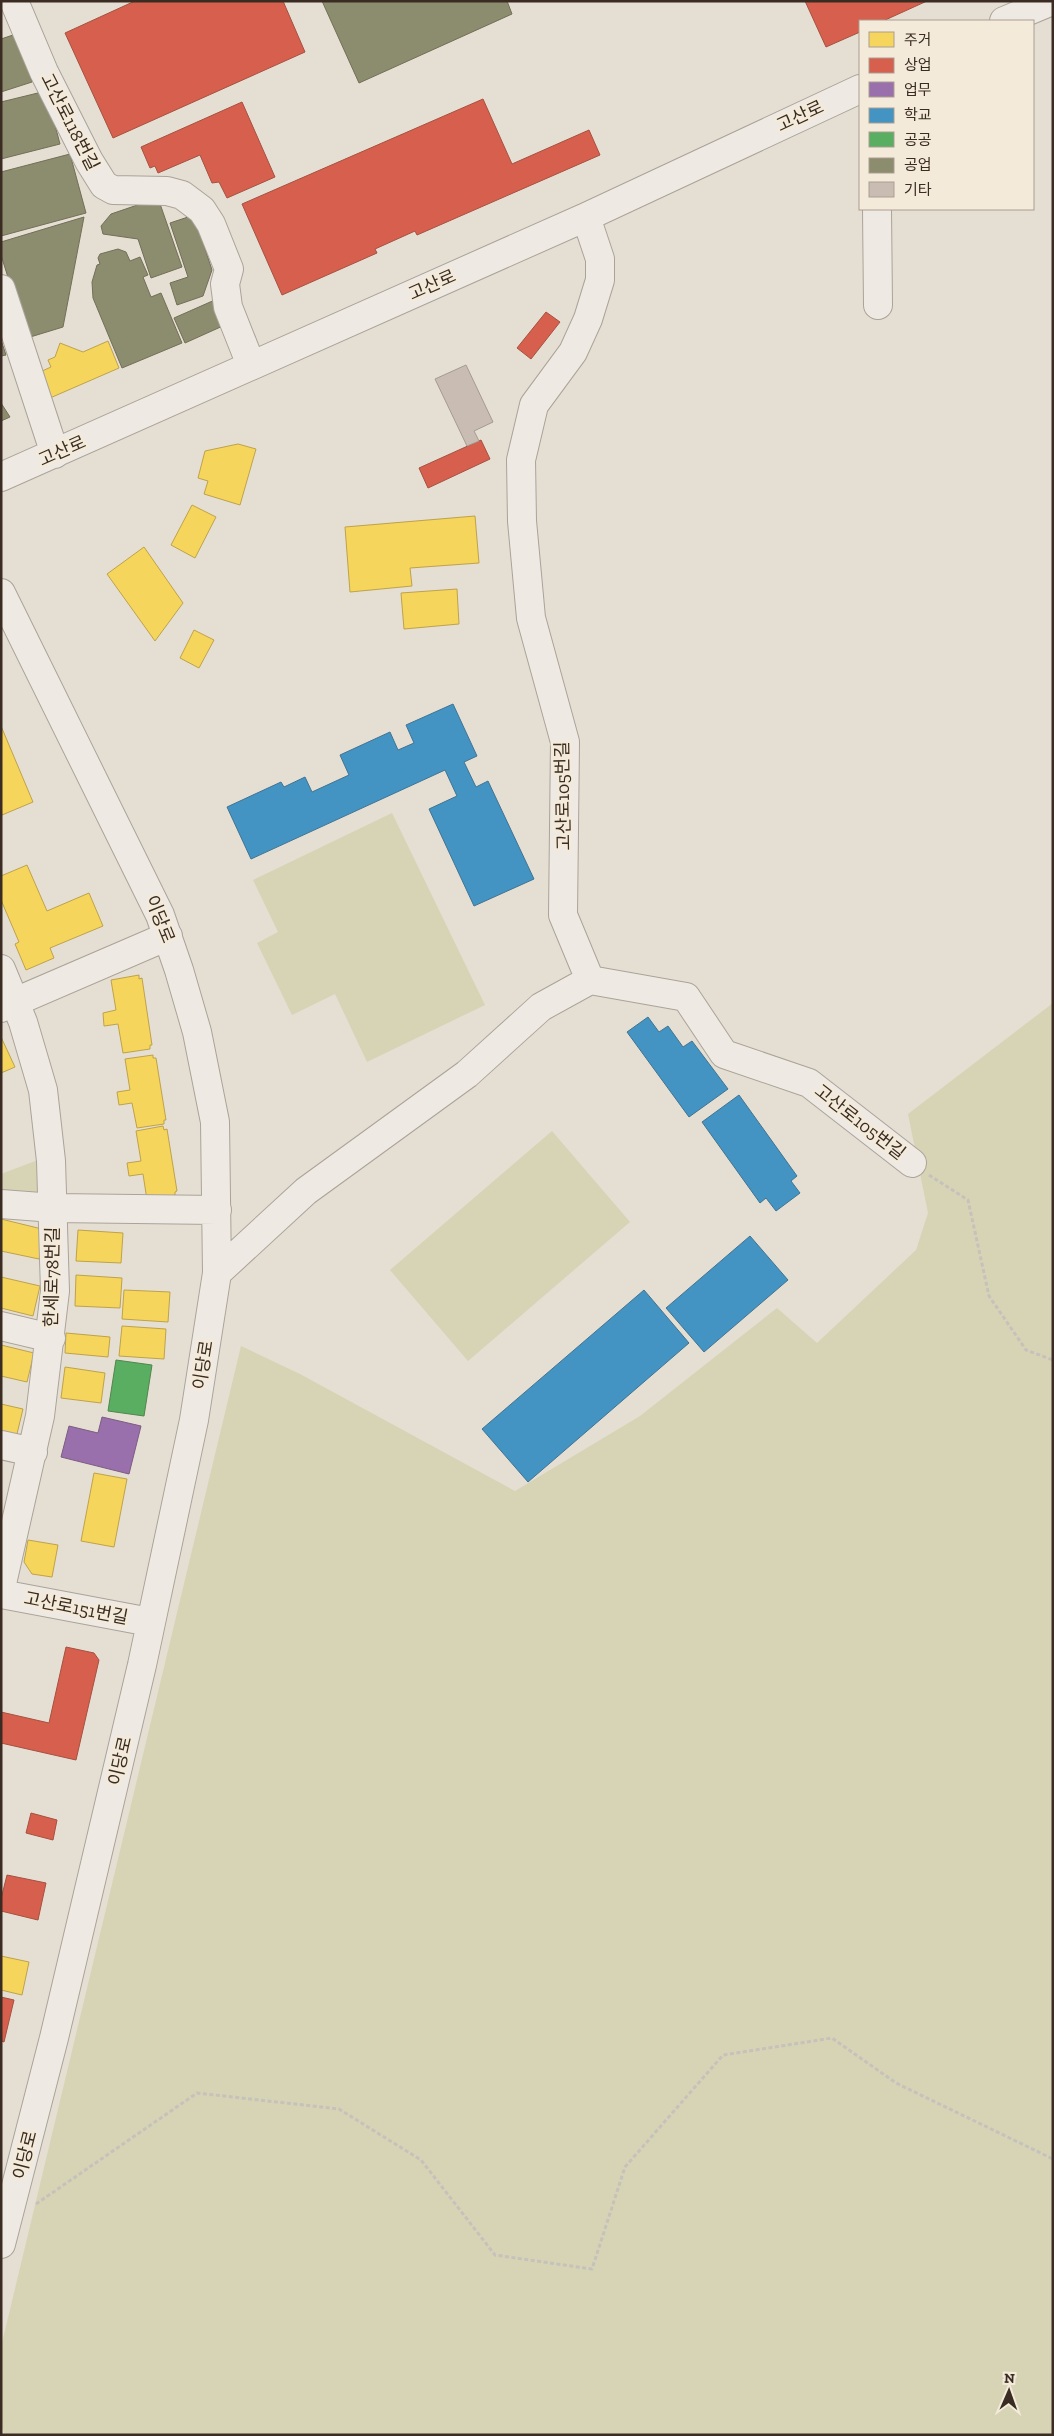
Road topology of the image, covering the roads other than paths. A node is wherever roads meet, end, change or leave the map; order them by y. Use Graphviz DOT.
graph roads {
  1 [pos="14,1"];
  2 [pos="1037,4"];
  3 [pos="1006,20"];
  4 [pos="859,94"];
  5 [pos="877,210"];
  6 [pos="586,216"];
  7 [pos="1,289"];
  8 [pos="878,305"];
  9 [pos="250,365"];
  10 [pos="55,454"];
  11 [pos="1,477"];
  12 [pos="1,593"];
  13 [pos="168,936"];
  14 [pos="1,969"];
  15 [pos="590,980"];
  16 [pos="8,1005"];
  17 [pos="912,1163"];
  18 [pos="1,1204"];
  19 [pos="54,1208"];
  20 [pos="217,1210"];
  21 [pos="217,1273"];
  22 [pos="1,1326"];
  23 [pos="51,1338"];
  24 [pos="1,1444"];
  25 [pos="33,1452"];
  26 [pos="1,1588"];
  27 [pos="1,1594"];
  28 [pos="150,1622"];
  29 [pos="3,2231"];
  1 -- 9 [label="street, 고산로118번길"];
  2 -- 3 [label="street"];
  4 -- 6 [label="street, 고산로"];
  5 -- 8 [label="street"];
  6 -- 9 [label="street, 고산로"];
  6 -- 15 [label="street, 고산로105번길"];
  7 -- 10 [label="street"];
  9 -- 10 [label="street, 고산로"];
  10 -- 11 [label="street, 고산로"];
  12 -- 13 [label="street, 이당로"];
  13 -- 16 [label="street"];
  13 -- 20 [label="street, 이당로"];
  14 -- 16 [label="street, 한세로78번길"];
  15 -- 17 [label="street, 고산로105번길"];
  15 -- 21 [label="street"];
  16 -- 19 [label="street, 한세로78번길"];
  18 -- 19 [label="street"];
  19 -- 20 [label="street"];
  19 -- 23 [label="street, 한세로78번길"];
  20 -- 21 [label="street, 이당로"];
  21 -- 28 [label="street, 이당로"];
  22 -- 23 [label="street"];
  23 -- 25 [label="street, 한세로78번길"];
  24 -- 25 [label="street"];
  25 -- 26 [label="street, 한세로78번길"];
  27 -- 28 [label="street, 고산로151번길"];
  28 -- 29 [label="street, 이당로"];
}
